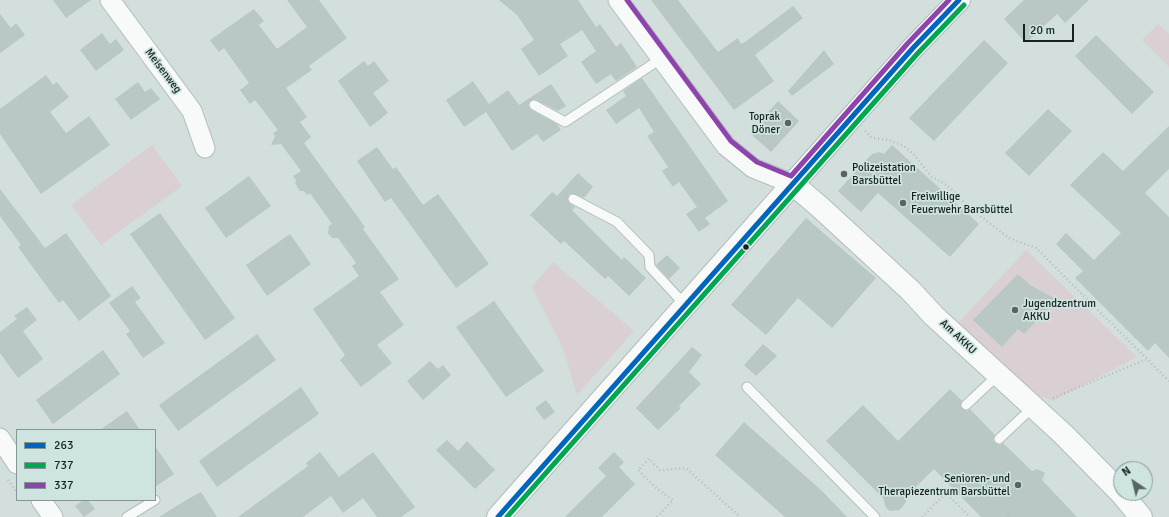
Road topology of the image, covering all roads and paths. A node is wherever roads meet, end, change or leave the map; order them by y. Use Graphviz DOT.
graph roads {
  1 [pos="110,0"];
  2 [pos="618,0"];
  3 [pos="959,0"];
  4 [pos="662,58"];
  5 [pos="534,105"];
  6 [pos="852,118"];
  7 [pos="205,148"];
  8 [pos="793,184"];
  9 [pos="573,199"];
  10 [pos="686,305"];
  11 [pos="1147,359"];
  12 [pos="998,375"];
  13 [pos="1169,380"];
  14 [pos="747,387"];
  15 [pos="966,405"];
  16 [pos="1033,407"];
  17 [pos="0,438"];
  18 [pos="999,439"];
  19 [pos="16,462"];
  20 [pos="1113,485"];
  21 [pos="42,501"];
  22 [pos="153,501"];
  23 [pos="1128,501"];
  24 [pos="506,514"];
  25 [pos="53,517"];
  26 [pos="127,517"];
  27 [pos="657,517"];
  28 [pos="740,517"];
  29 [pos="875,517"];
  30 [pos="922,517"];
  31 [pos="970,517"];
  32 [pos="1141,517"];
  1 -- 7 [label="street, Meisenweg"];
  2 -- 4 [label="street"];
  3 -- 6 [label="street"];
  4 -- 5 [label="lane"];
  4 -- 8 [label="street"];
  6 -- 8 [label="street"];
  6 -- 11 [label="path"];
  8 -- 10 [label="street"];
  8 -- 12 [label="street, Am AKKU"];
  9 -- 10 [label="lane"];
  10 -- 24 [label="street"];
  11 -- 13 [label="path"];
  11 -- 16 [label="path"];
  12 -- 15 [label="lane"];
  12 -- 16 [label="street, Am AKKU"];
  14 -- 29 [label="lane"];
  16 -- 18 [label="lane"];
  16 -- 20 [label="street, Am AKKU"];
  17 -- 19 [label="street"];
  21 -- 25 [label="street"];
  22 -- 26 [label="lane"];
  23 -- 32 [label="street, Am AKKU"];
  27 -- 28 [label="path"];
  30 -- 31 [label="path"];
}
